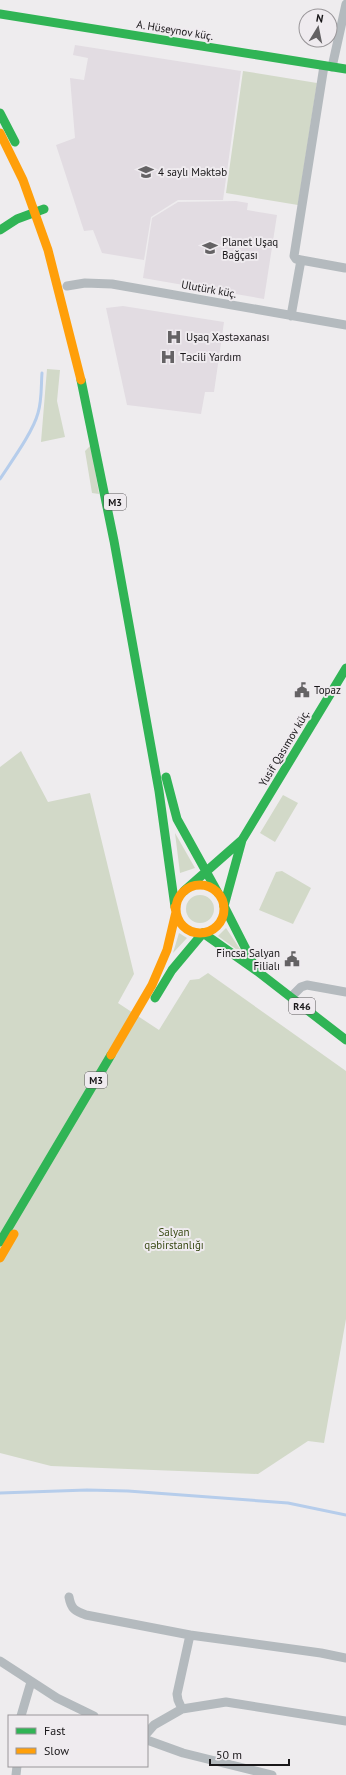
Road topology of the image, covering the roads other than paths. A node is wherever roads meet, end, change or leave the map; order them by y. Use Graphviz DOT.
graph roads {
  1 [pos="346,4"];
  2 [pos="0,14"];
  3 [pos="328,66"];
  4 [pos="346,69"];
  5 [pos="0,113"];
  6 [pos="0,133"];
  7 [pos="34,183"];
  8 [pos="42,210"];
  9 [pos="0,230"];
  10 [pos="301,260"];
  11 [pos="345,268"];
  12 [pos="67,286"];
  13 [pos="291,316"];
  14 [pos="346,325"];
  15 [pos="86,363"];
  16 [pos="94,399"];
  17 [pos="97,412"];
  18 [pos="346,668"];
  19 [pos="242,840"];
  20 [pos="205,872"];
  21 [pos="184,891"];
  22 [pos="218,893"];
  23 [pos="224,906"];
  24 [pos="176,912"];
  25 [pos="203,933"];
  26 [pos="257,971"];
  27 [pos="346,992"];
  28 [pos="291,997"];
  29 [pos="346,1040"];
  30 [pos="0,1242"];
  31 [pos="0,1258"];
  32 [pos="69,1596"];
  33 [pos="190,1634"];
  34 [pos="346,1658"];
  35 [pos="0,1661"];
  36 [pos="31,1682"];
  37 [pos="182,1709"];
  38 [pos="21,1715"];
  39 [pos="92,1715"];
  40 [pos="346,1721"];
  41 [pos="148,1732"];
  42 [pos="148,1740"];
  43 [pos="272,1775"];
  1 -- 3 [label="street"];
  2 -- 3 [label="main road, A. Hüseynov küç."];
  3 -- 4 [label="main road, A. Hüseynov küç."];
  3 -- 10 [label="street"];
  5 -- 7 [label="main road"];
  6 -- 8 [label="main road"];
  8 -- 9 [label="main road"];
  8 -- 24 [label="main road"];
  10 -- 11 [label="street"];
  10 -- 13 [label="street"];
  12 -- 13 [label="street, Ulutürk küç."];
  13 -- 14 [label="street, Ulutürk küç."];
  15 -- 16 [label="main road"];
  17 -- 20 [label="main road, M3"];
  18 -- 19 [label="main road, Yusif Qasımov küç."];
  19 -- 20 [label="main road"];
  19 -- 23 [label="main road"];
  20 -- 21 [label="main road"];
  20 -- 22 [label="main road, M3"];
  21 -- 22 [label="main road"];
  21 -- 24 [label="main road"];
  22 -- 23 [label="main road"];
  23 -- 25 [label="main road"];
  23 -- 26 [label="main road"];
  24 -- 25 [label="main road"];
  24 -- 30 [label="main road, M3"];
  25 -- 26 [label="main road"];
  25 -- 31 [label="main road"];
  26 -- 28 [label="main road, R46"];
  27 -- 28 [label="street"];
  28 -- 29 [label="main road, R46"];
  32 -- 33 [label="street"];
  33 -- 34 [label="street"];
  33 -- 37 [label="street"];
  35 -- 36 [label="street"];
  36 -- 38 [label="street"];
  36 -- 39 [label="street"];
  37 -- 40 [label="street"];
  37 -- 41 [label="street"];
  42 -- 43 [label="street"];
}
